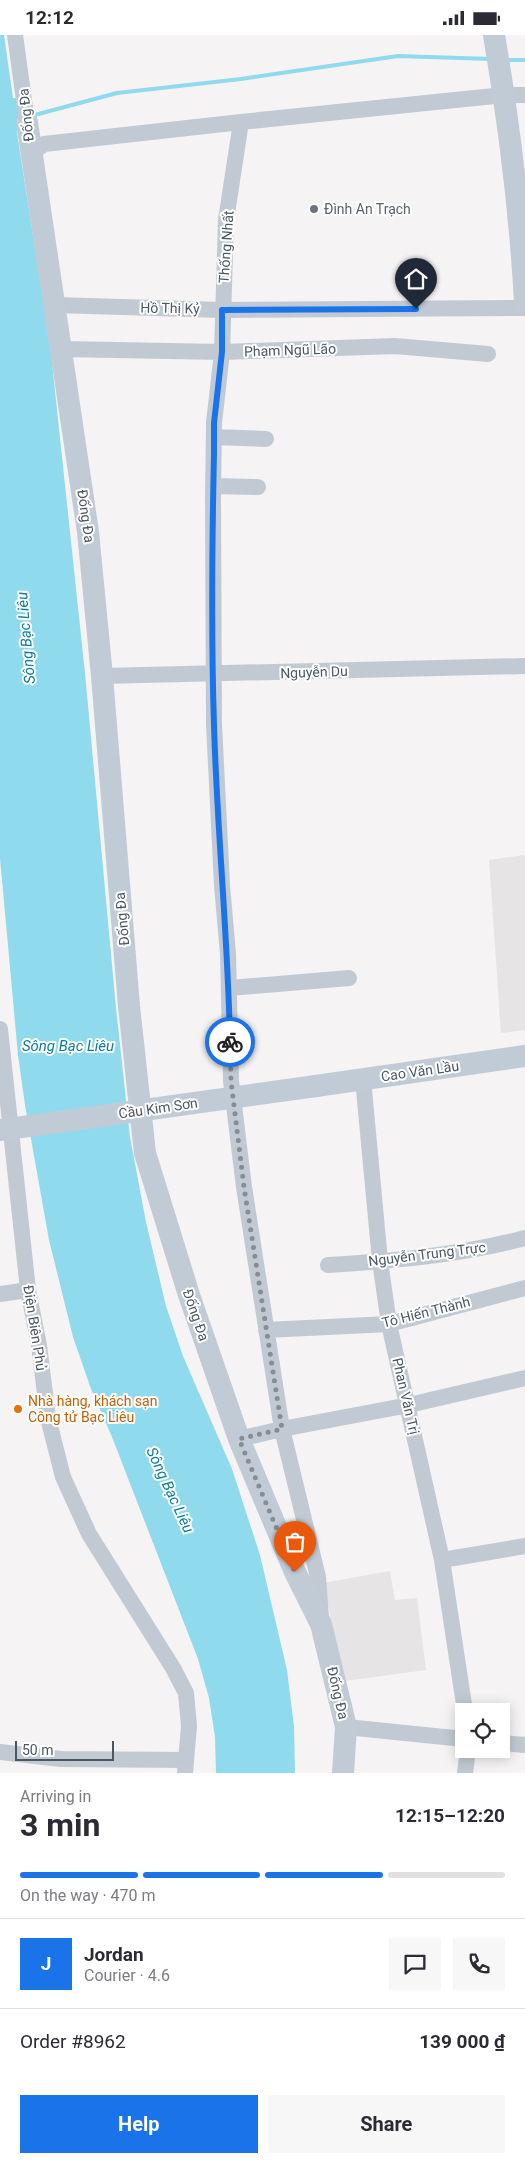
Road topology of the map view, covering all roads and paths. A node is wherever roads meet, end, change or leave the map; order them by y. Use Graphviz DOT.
graph roads {
  1 [pos="15,35"];
  2 [pos="495,38"];
  3 [pos="514,95"];
  4 [pos="26,117"];
  5 [pos="241,122"];
  6 [pos="31,154"];
  7 [pos="525,301"];
  8 [pos="56,305"];
  9 [pos="525,308"];
  10 [pos="222,310"];
  11 [pos="62,349"];
  12 [pos="222,352"];
  13 [pos="488,354"];
  14 [pos="214,437"];
  15 [pos="266,439"];
  16 [pos="213,487"];
  17 [pos="258,487"];
  18 [pos="525,666"];
  19 [pos="214,675"];
  20 [pos="102,676"];
  21 [pos="349,978"];
  22 [pos="229,988"];
  23 [pos="0,1029"];
  24 [pos="525,1056"];
  25 [pos="363,1079"];
  26 [pos="316,1086"];
  27 [pos="0,1130"];
  28 [pos="525,1238"];
  29 [pos="380,1261"];
  30 [pos="328,1265"];
  31 [pos="525,1288"];
  32 [pos="28,1290"];
  33 [pos="0,1294"];
  34 [pos="389,1324"];
  35 [pos="266,1330"];
  36 [pos="525,1378"];
  37 [pos="408,1405"];
  38 [pos="282,1429"];
  39 [pos="239,1439"];
  40 [pos="525,1546"];
  41 [pos="442,1559"];
  42 [pos="321,1624"];
  43 [pos="464,1703"];
  44 [pos="346,1727"];
  45 [pos="455,1738"];
  46 [pos="510,1744"];
  47 [pos="525,1745"];
  48 [pos="0,1752"];
  49 [pos="467,1758"];
  50 [pos="186,1766"];
  51 [pos="343,1773"];
  52 [pos="466,1773"];
  1 -- 4 [label="street, Đống Đa"];
  2 -- 3 [label="street"];
  3 -- 5 [label="street"];
  3 -- 7 [label="street"];
  4 -- 6 [label="street, Đống Đa"];
  5 -- 6 [label="street"];
  5 -- 10 [label="street, Thống Nhất"];
  6 -- 8 [label="street, Đống Đa"];
  8 -- 10 [label="street, Hồ Thị Kỷ"];
  8 -- 11 [label="street, Đống Đa"];
  9 -- 10 [label="street, Hồ Thị Kỷ"];
  10 -- 12 [label="street, Thống Nhất"];
  11 -- 12 [label="street, Phạm Ngũ Lão"];
  11 -- 20 [label="street, Đống Đa"];
  12 -- 13 [label="street, Phạm Ngũ Lão"];
  12 -- 14 [label="street, Thống Nhất"];
  14 -- 15 [label="street"];
  14 -- 16 [label="street, Thống Nhất"];
  16 -- 17 [label="street"];
  16 -- 19 [label="street, Thống Nhất"];
  18 -- 19 [label="street, Nguyễn Du"];
  19 -- 20 [label="street, Nguyễn Du"];
  19 -- 22 [label="street, Thống Nhất"];
  20 -- 39 [label="street, Đống Đa"];
  21 -- 22 [label="street"];
  22 -- 35 [label="street, Thống Nhất"];
  23 -- 32 [label="street, Điện Biên Phủ"];
  24 -- 25 [label="street, Cao Văn Lầu"];
  25 -- 26 [label="street, Cao Văn Lầu"];
  25 -- 29 [label="street, Phan Văn Trị"];
  26 -- 27 [label="street, Cầu Kim Sơn, bridge"];
  28 -- 29 [label="street, Nguyễn Trung Trực"];
  29 -- 30 [label="street, Nguyễn Trung Trực"];
  29 -- 34 [label="street, Phan Văn Trị"];
  31 -- 34 [label="street, Tô Hiến Thành"];
  32 -- 33 [label="street"];
  32 -- 50 [label="street, Điện Biên Phủ"];
  34 -- 35 [label="street, Tô Hiến Thành"];
  34 -- 37 [label="street, Phan Văn Trị"];
  35 -- 38 [label="street, Thống Nhất"];
  36 -- 37 [label="street"];
  37 -- 38 [label="street"];
  37 -- 41 [label="street, Phan Văn Trị"];
  38 -- 39 [label="street"];
  38 -- 42 [label="street, Thống Nhất"];
  39 -- 42 [label="street, Đống Đa"];
  40 -- 41 [label="street"];
  41 -- 43 [label="street, Phan Văn Trị"];
  42 -- 44 [label="street, Đống Đa"];
  44 -- 45 [label="street"];
  44 -- 51 [label="street, Đống Đa"];
  46 -- 47 [label="street"];
  48 -- 50 [label="street"];
  49 -- 52 [label="street"];
}
